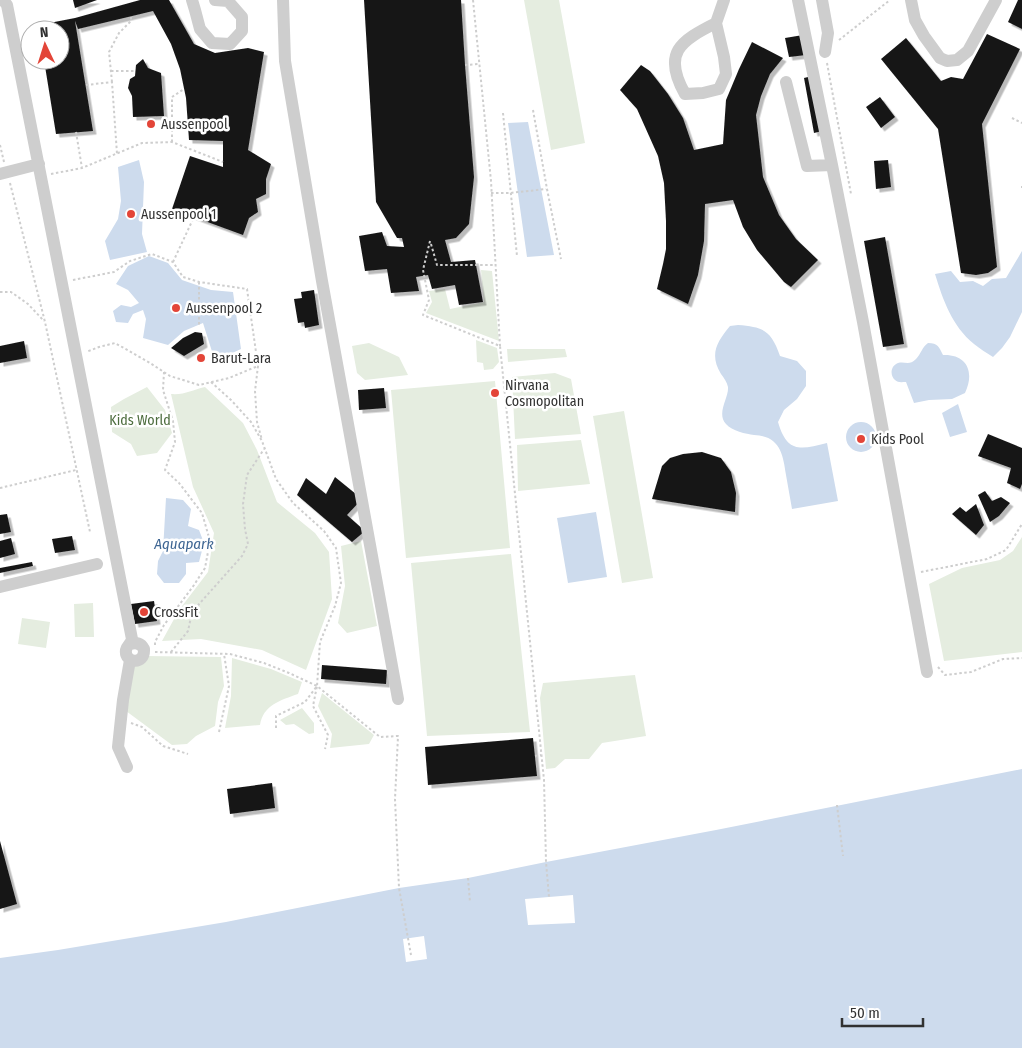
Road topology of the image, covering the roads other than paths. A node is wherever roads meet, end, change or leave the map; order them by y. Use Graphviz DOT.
graph roads {
  1 [pos="3,0"];
  2 [pos="192,0"];
  3 [pos="215,0"];
  4 [pos="283,0"];
  5 [pos="724,0"];
  6 [pos="798,0"];
  7 [pos="822,0"];
  8 [pos="911,0"];
  9 [pos="996,0"];
  10 [pos="716,23"];
  11 [pos="825,52"];
  12 [pos="786,82"];
  13 [pos="832,165"];
  14 [pos="40,170"];
  15 [pos="4,174"];
  16 [pos="97,564"];
  17 [pos="0,587"];
  18 [pos="130,644"];
  19 [pos="130,660"];
  20 [pos="932,669"];
  21 [pos="398,699"];
  22 [pos="128,767"];
  1 -- 14 [label="street"];
  2 -- 3 [label="street"];
  4 -- 21 [label="street"];
  5 -- 10 [label="street"];
  6 -- 13 [label="street"];
  7 -- 11 [label="street"];
  8 -- 9 [label="street"];
  10 -- 10 [label="street"];
  12 -- 13 [label="street"];
  13 -- 20 [label="street"];
  14 -- 15 [label="street"];
  14 -- 18 [label="street"];
  16 -- 17 [label="street"];
  18 -- 19 [label="street"];
  18 -- 19 [label="street"];
  19 -- 22 [label="street"];
}
